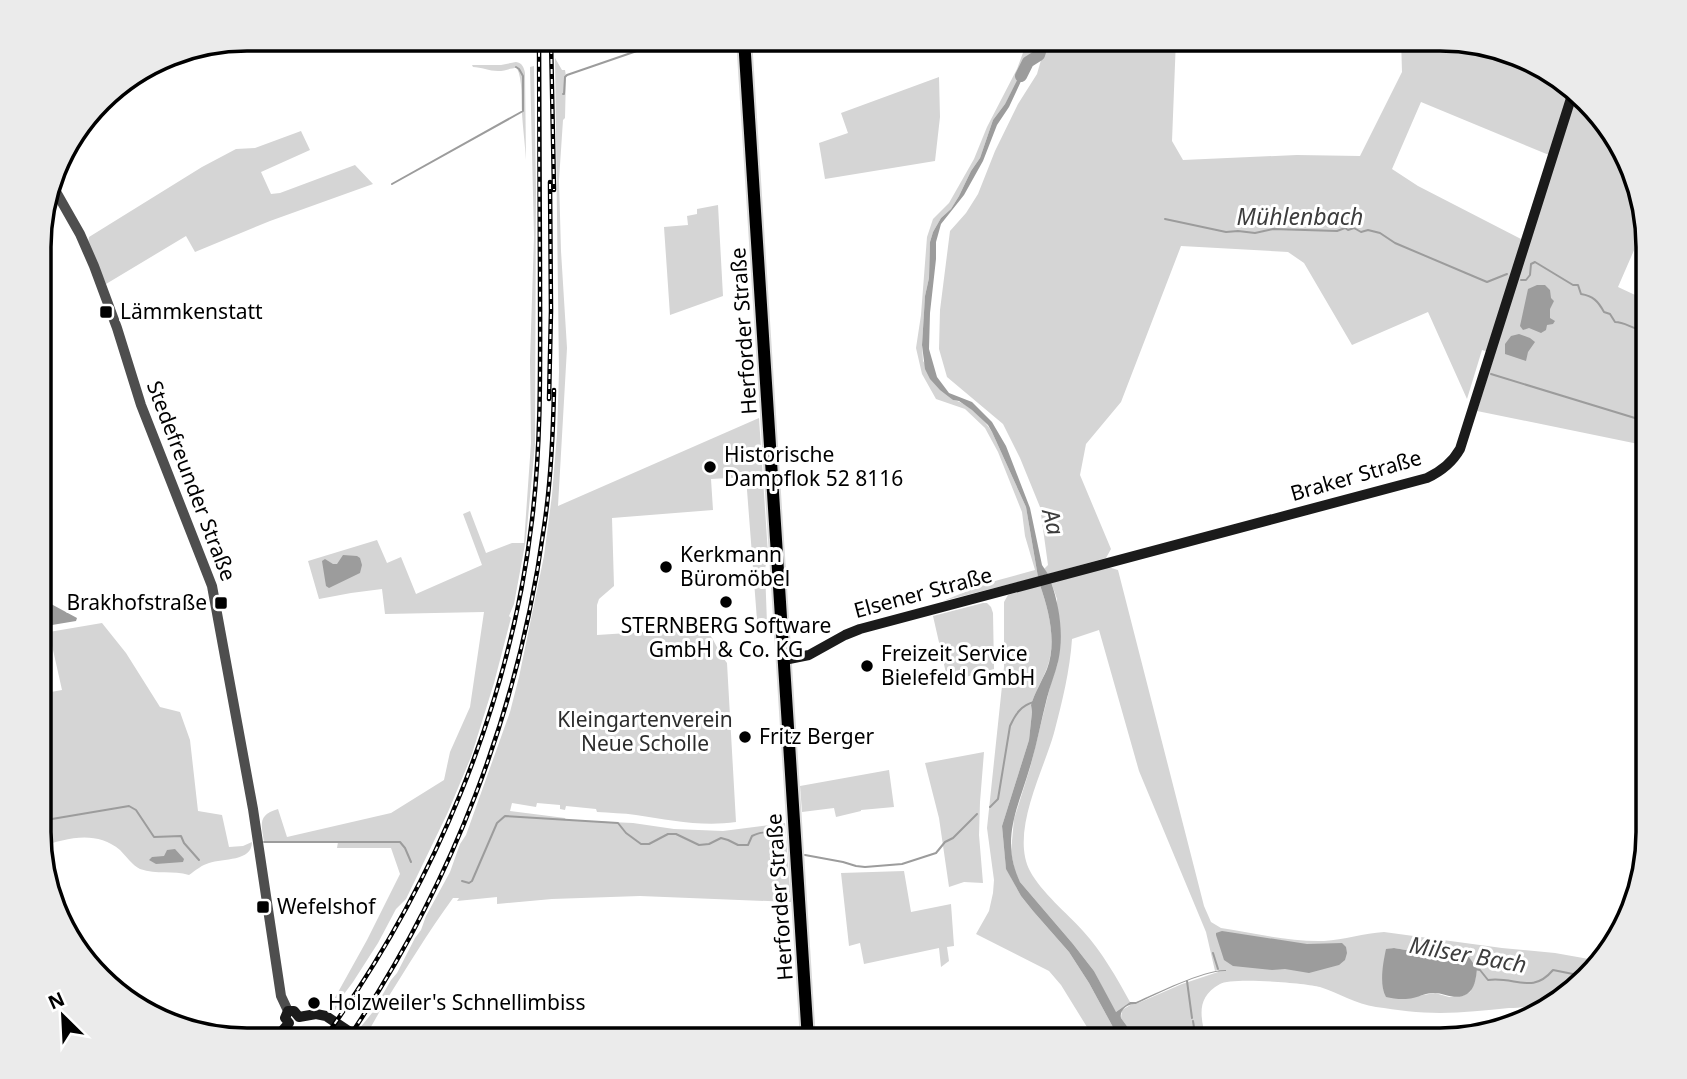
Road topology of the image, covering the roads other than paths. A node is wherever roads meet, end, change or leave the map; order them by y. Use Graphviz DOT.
graph roads {
  1 [pos="745,51"];
  2 [pos="1571,100"];
  3 [pos="58,195"];
  4 [pos="1035,582"];
  5 [pos="783,660"];
  6 [pos="288,1017"];
  7 [pos="282,1028"];
  8 [pos="344,1028"];
  9 [pos="807,1028"];
  1 -- 5 [label="main road, Herforder Straße"];
  2 -- 4 [label="main road, Braker Straße"];
  3 -- 6 [label="street, Stedefreunder Straße"];
  4 -- 5 [label="main road, Elsener Straße"];
  5 -- 9 [label="main road, Herforder Straße"];
  6 -- 7 [label="main road"];
  6 -- 8 [label="main road"];
}
